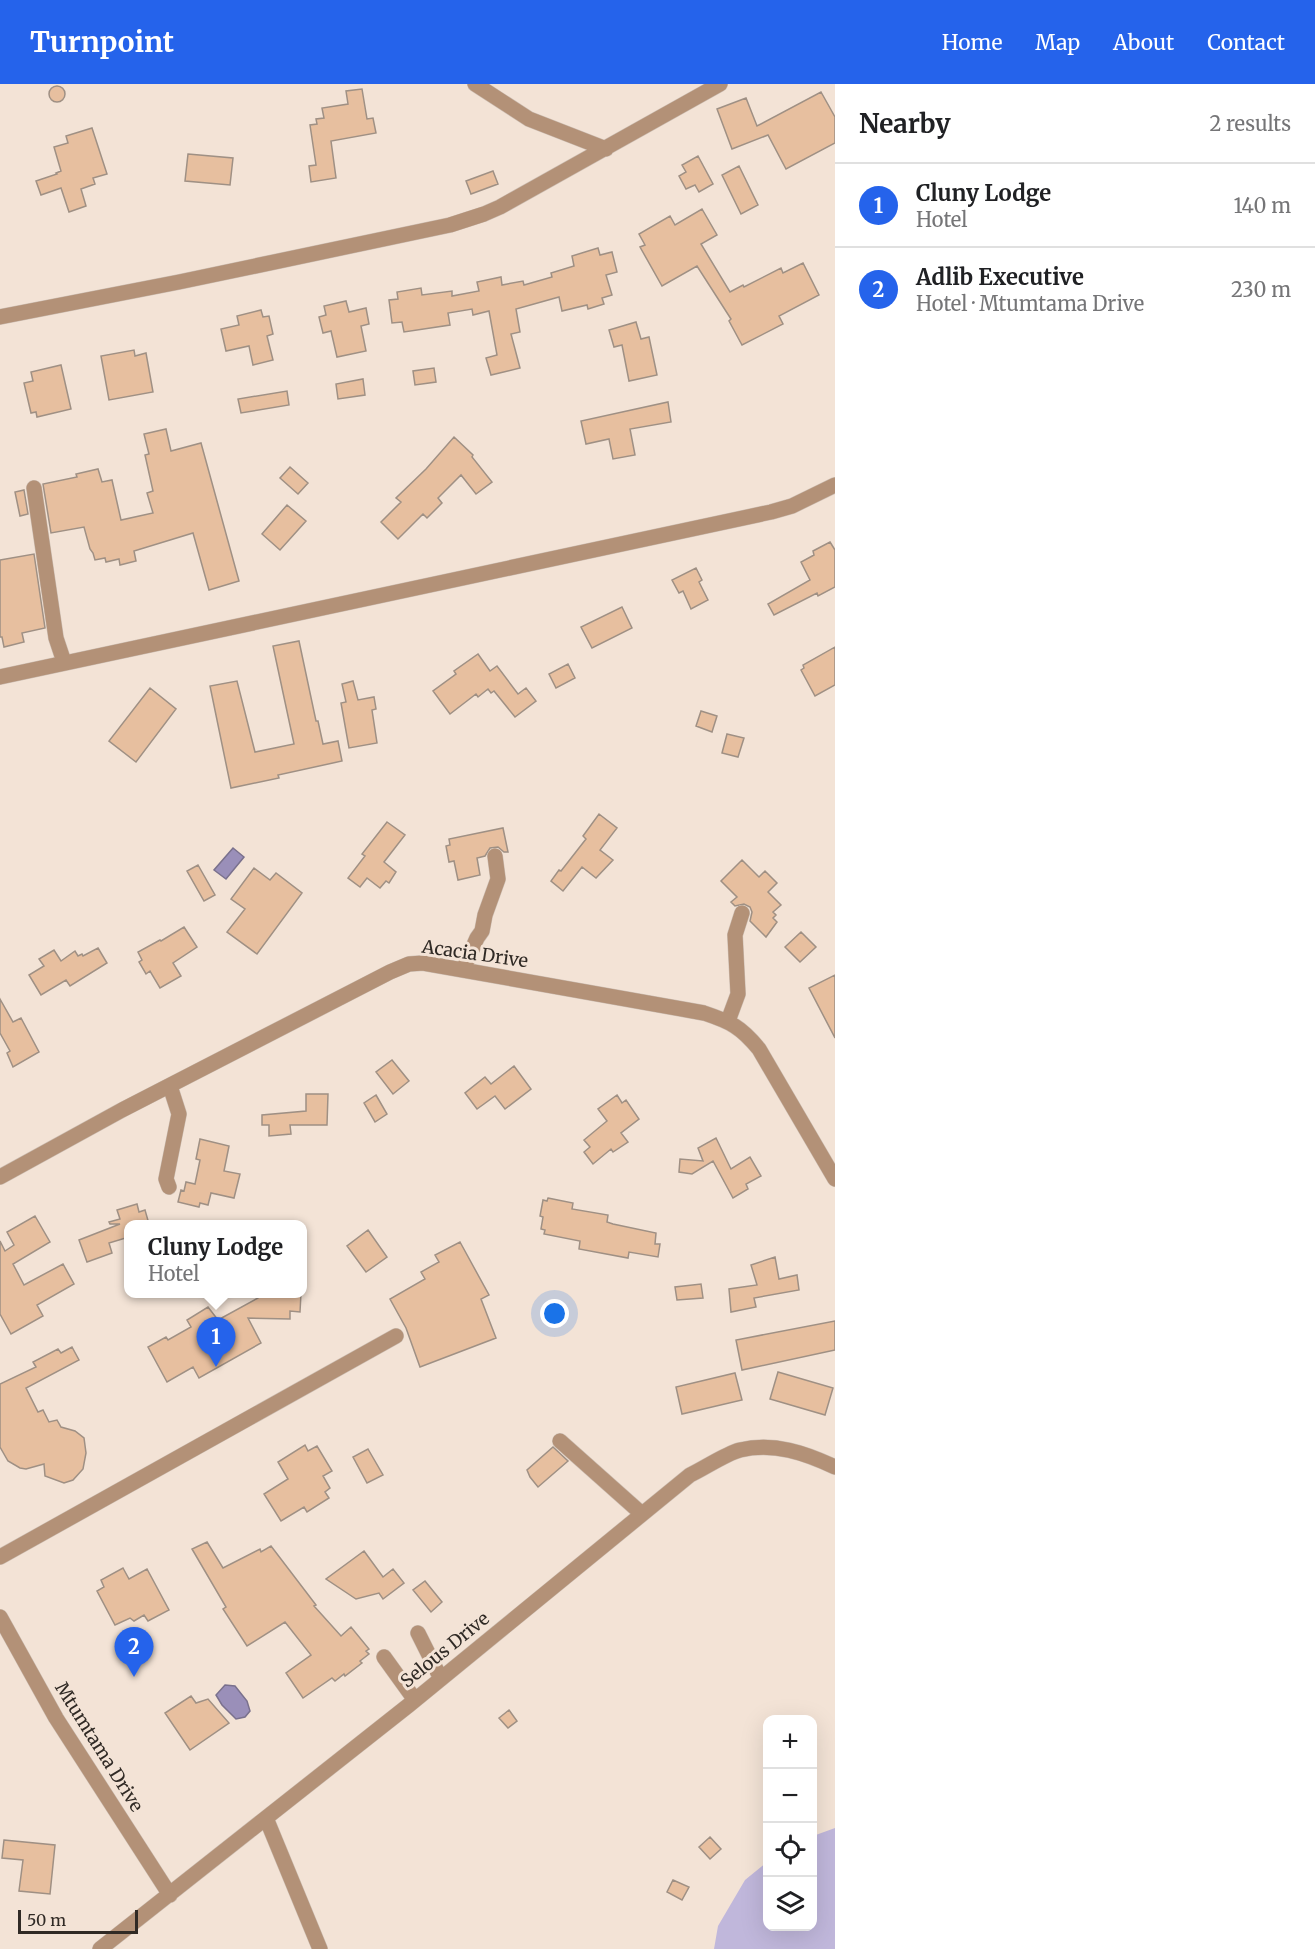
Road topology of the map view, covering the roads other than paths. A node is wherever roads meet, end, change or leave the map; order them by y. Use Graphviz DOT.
graph roads {
  1 [pos="475,84"];
  2 [pos="720,84"];
  3 [pos="606,149"];
  4 [pos="0,317"];
  5 [pos="835,484"];
  6 [pos="34,488"];
  7 [pos="64,662"];
  8 [pos="0,676"];
  9 [pos="495,856"];
  10 [pos="742,913"];
  11 [pos="463,970"];
  12 [pos="728,1021"];
  13 [pos="170,1086"];
  14 [pos="0,1177"];
  15 [pos="835,1179"];
  16 [pos="169,1188"];
  17 [pos="396,1336"];
  18 [pos="560,1442"];
  19 [pos="835,1467"];
  20 [pos="642,1514"];
  21 [pos="0,1557"];
  22 [pos="0,1617"];
  23 [pos="417,1633"];
  24 [pos="384,1658"];
  25 [pos="441,1679"];
  26 [pos="415,1700"];
  27 [pos="266,1818"];
  28 [pos="170,1895"];
  29 [pos="100,1949"];
  30 [pos="321,1949"];
  1 -- 3 [label="street"];
  2 -- 3 [label="street"];
  3 -- 4 [label="street"];
  5 -- 7 [label="street"];
  6 -- 7 [label="street"];
  7 -- 8 [label="street"];
  9 -- 11 [label="street"];
  10 -- 12 [label="street"];
  11 -- 12 [label="street, Acacia Drive"];
  11 -- 13 [label="street, Acacia Drive"];
  12 -- 15 [label="street, Acacia Drive"];
  13 -- 14 [label="street, Acacia Drive"];
  13 -- 16 [label="street"];
  17 -- 21 [label="street"];
  18 -- 20 [label="street"];
  19 -- 20 [label="street, Selous Drive"];
  20 -- 25 [label="street, Selous Drive"];
  22 -- 28 [label="street, Mtumtama Drive"];
  23 -- 25 [label="street"];
  24 -- 26 [label="street"];
  25 -- 26 [label="street, Selous Drive"];
  26 -- 27 [label="street, Selous Drive"];
  27 -- 28 [label="street, Selous Drive"];
  27 -- 30 [label="street"];
  28 -- 29 [label="street, Selous Drive"];
}
